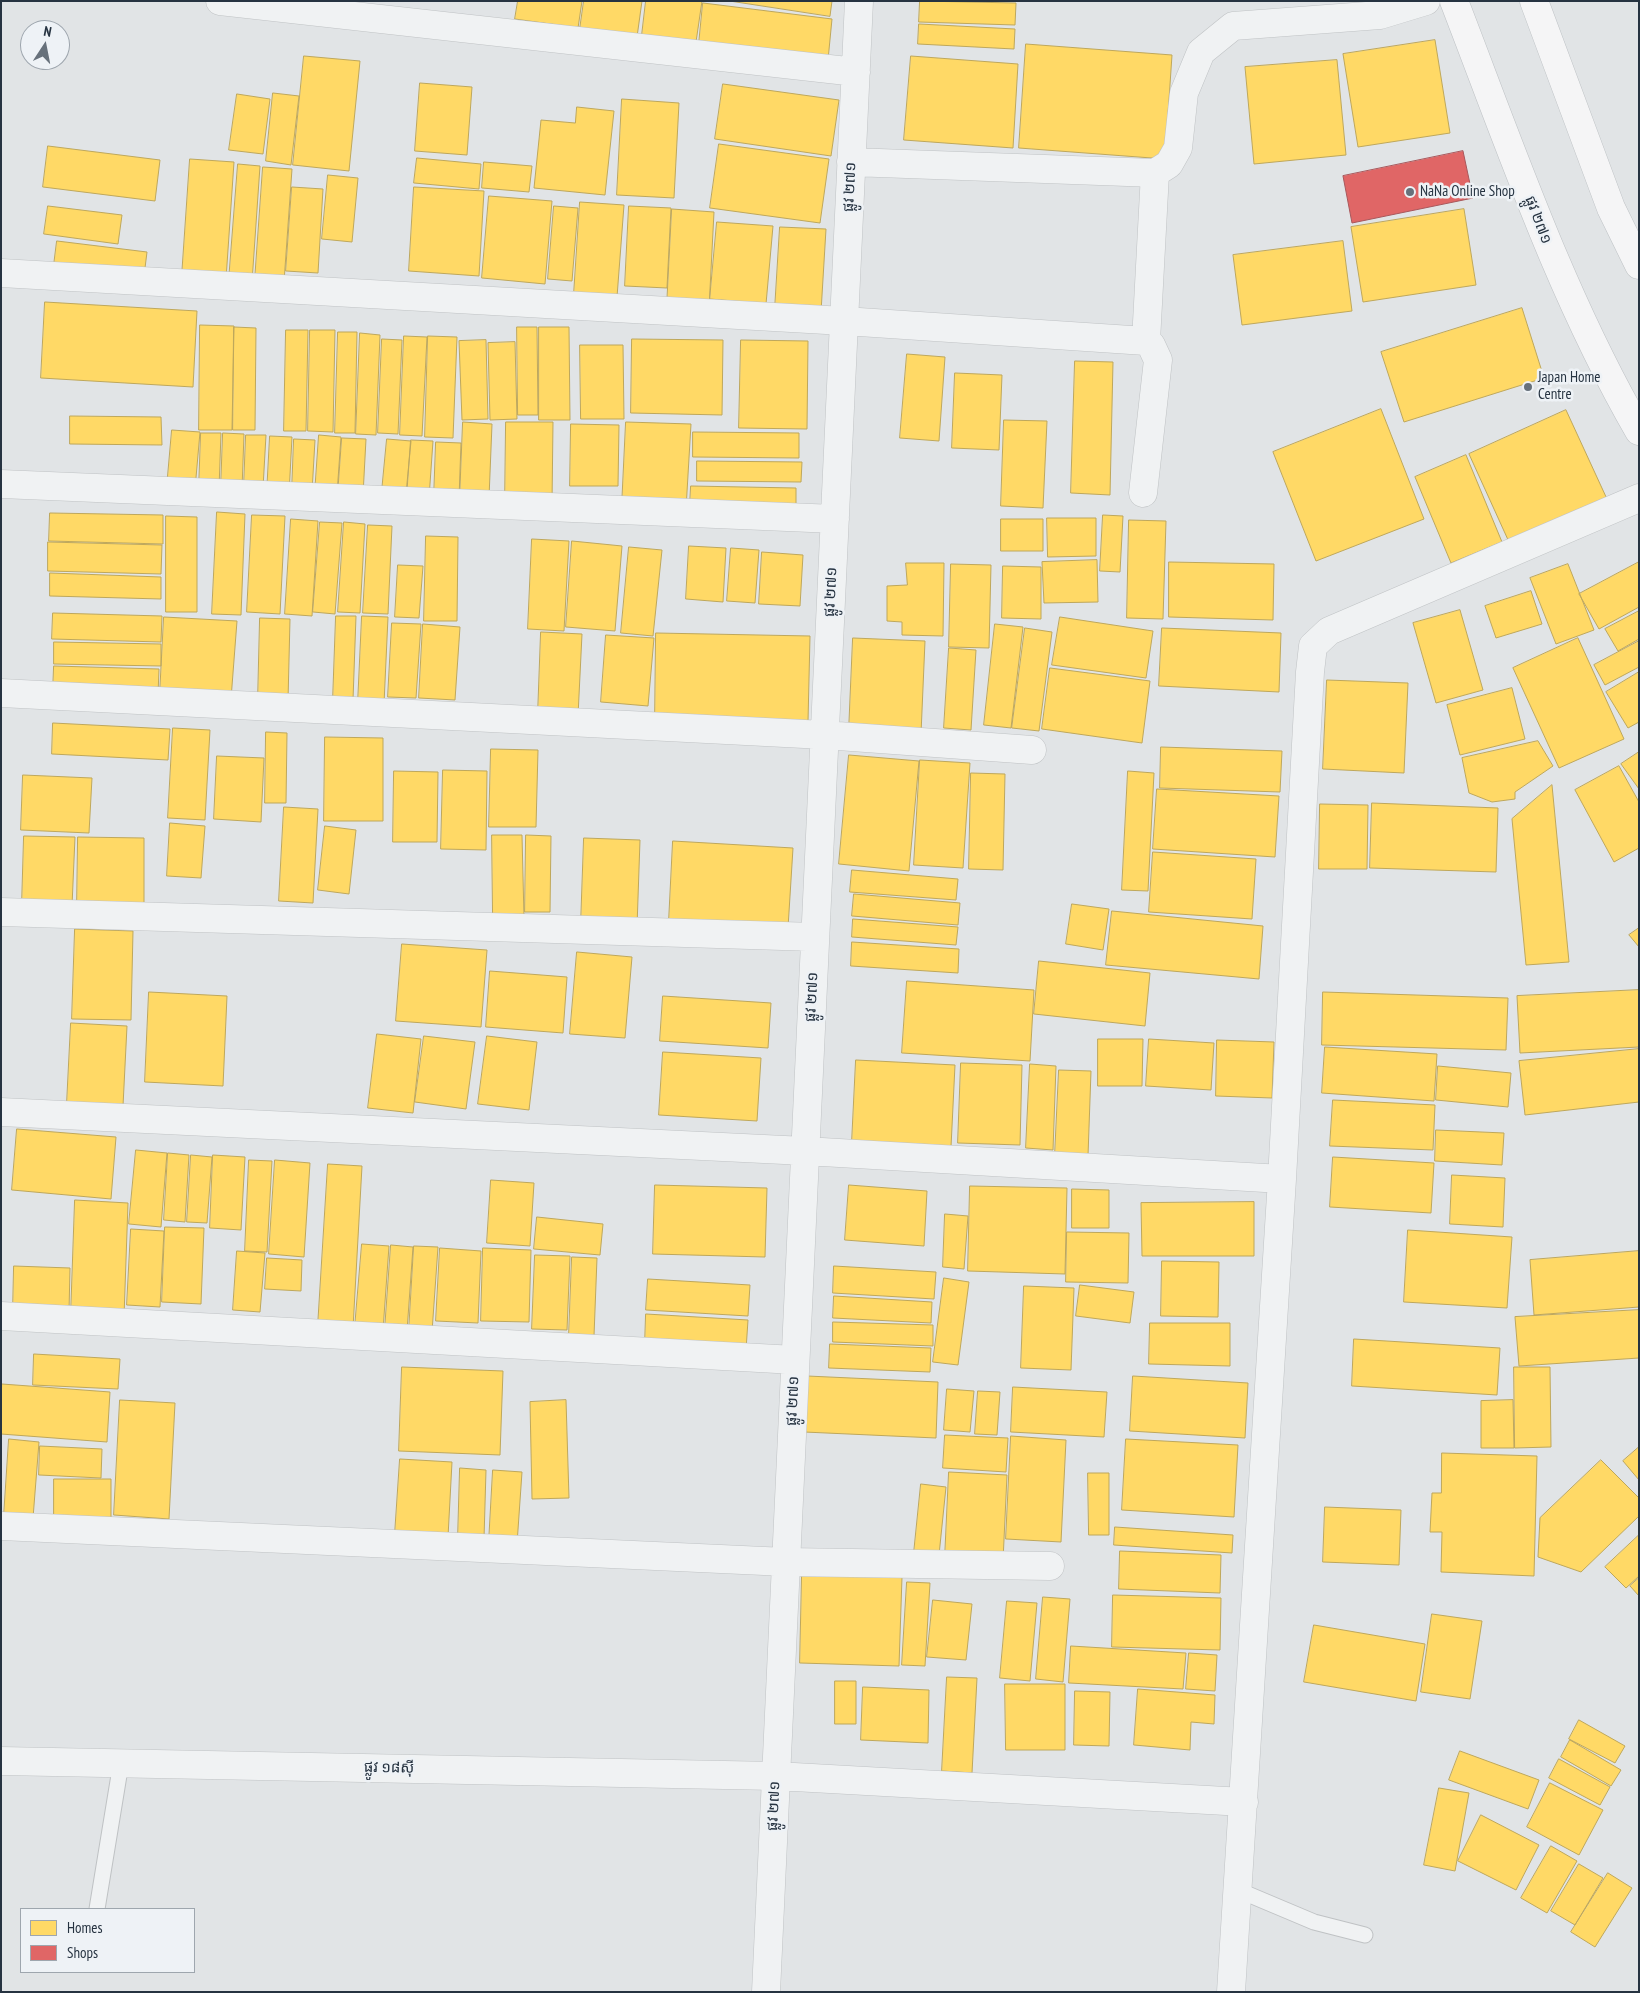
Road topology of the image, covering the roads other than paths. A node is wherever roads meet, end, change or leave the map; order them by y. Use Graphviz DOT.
graph roads {
  1 [pos="220,1"];
  2 [pos="859,1"];
  3 [pos="1426,1"];
  4 [pos="1454,1"];
  5 [pos="1534,1"];
  6 [pos="856,72"];
  7 [pos="851,162"];
  8 [pos="1155,173"];
  9 [pos="1639,265"];
  10 [pos="1,273"];
  11 [pos="844,321"];
  12 [pos="1146,341"];
  13 [pos="1639,431"];
  14 [pos="1,484"];
  15 [pos="1143,494"];
  16 [pos="1639,498"];
  17 [pos="835,519"];
  18 [pos="1,694"];
  19 [pos="824,735"];
  20 [pos="1032,750"];
  21 [pos="1,912"];
  22 [pos="815,937"];
  23 [pos="1,1112"];
  24 [pos="805,1151"];
  25 [pos="1282,1179"];
  26 [pos="1,1316"];
  27 [pos="795,1360"];
  28 [pos="1,1526"];
  29 [pos="786,1562"];
  30 [pos="1050,1566"];
  31 [pos="1,1761"];
  32 [pos="121,1763"];
  33 [pos="776,1776"];
  34 [pos="1244,1802"];
  35 [pos="1238,1890"];
  36 [pos="97,1908"];
  37 [pos="1365,1935"];
  38 [pos="766,1992"];
  39 [pos="1231,1992"];
  1 -- 6 [label="street"];
  2 -- 6 [label="street, ផ្លូវ ២៧១"];
  3 -- 8 [label="street"];
  4 -- 13 [label="main road, ផ្លូវ ២៧១"];
  5 -- 9 [label="main road"];
  6 -- 7 [label="street, ផ្លូវ ២៧១"];
  7 -- 8 [label="street"];
  7 -- 11 [label="street, ផ្លូវ ២៧១"];
  8 -- 12 [label="street"];
  10 -- 11 [label="street"];
  11 -- 12 [label="street"];
  11 -- 17 [label="street, ផ្លូវ ២៧១"];
  12 -- 15 [label="street"];
  14 -- 17 [label="street"];
  16 -- 25 [label="street"];
  17 -- 19 [label="street, ផ្លូវ ២៧១"];
  18 -- 19 [label="street"];
  19 -- 20 [label="street"];
  19 -- 22 [label="street, ផ្លូវ ២៧១"];
  21 -- 22 [label="street"];
  22 -- 24 [label="street, ផ្លូវ ២៧១"];
  23 -- 24 [label="street"];
  24 -- 25 [label="street"];
  24 -- 27 [label="street, ផ្លូវ ២៧១"];
  25 -- 34 [label="street"];
  26 -- 27 [label="street"];
  27 -- 29 [label="street, ផ្លូវ ២៧១"];
  28 -- 29 [label="street"];
  29 -- 30 [label="street"];
  29 -- 33 [label="street, ផ្លូវ ២៧១"];
  31 -- 32 [label="street, ផ្លូវ ១៨ស៊ី"];
  32 -- 33 [label="street, ផ្លូវ ១៨ស៊ី"];
  32 -- 36 [label="lane"];
  33 -- 34 [label="street, ផ្លូវ ១៨ស៊ី"];
  33 -- 38 [label="street, ផ្លូវ ២៧១"];
  34 -- 35 [label="street"];
  35 -- 37 [label="lane"];
  35 -- 39 [label="street"];
}
